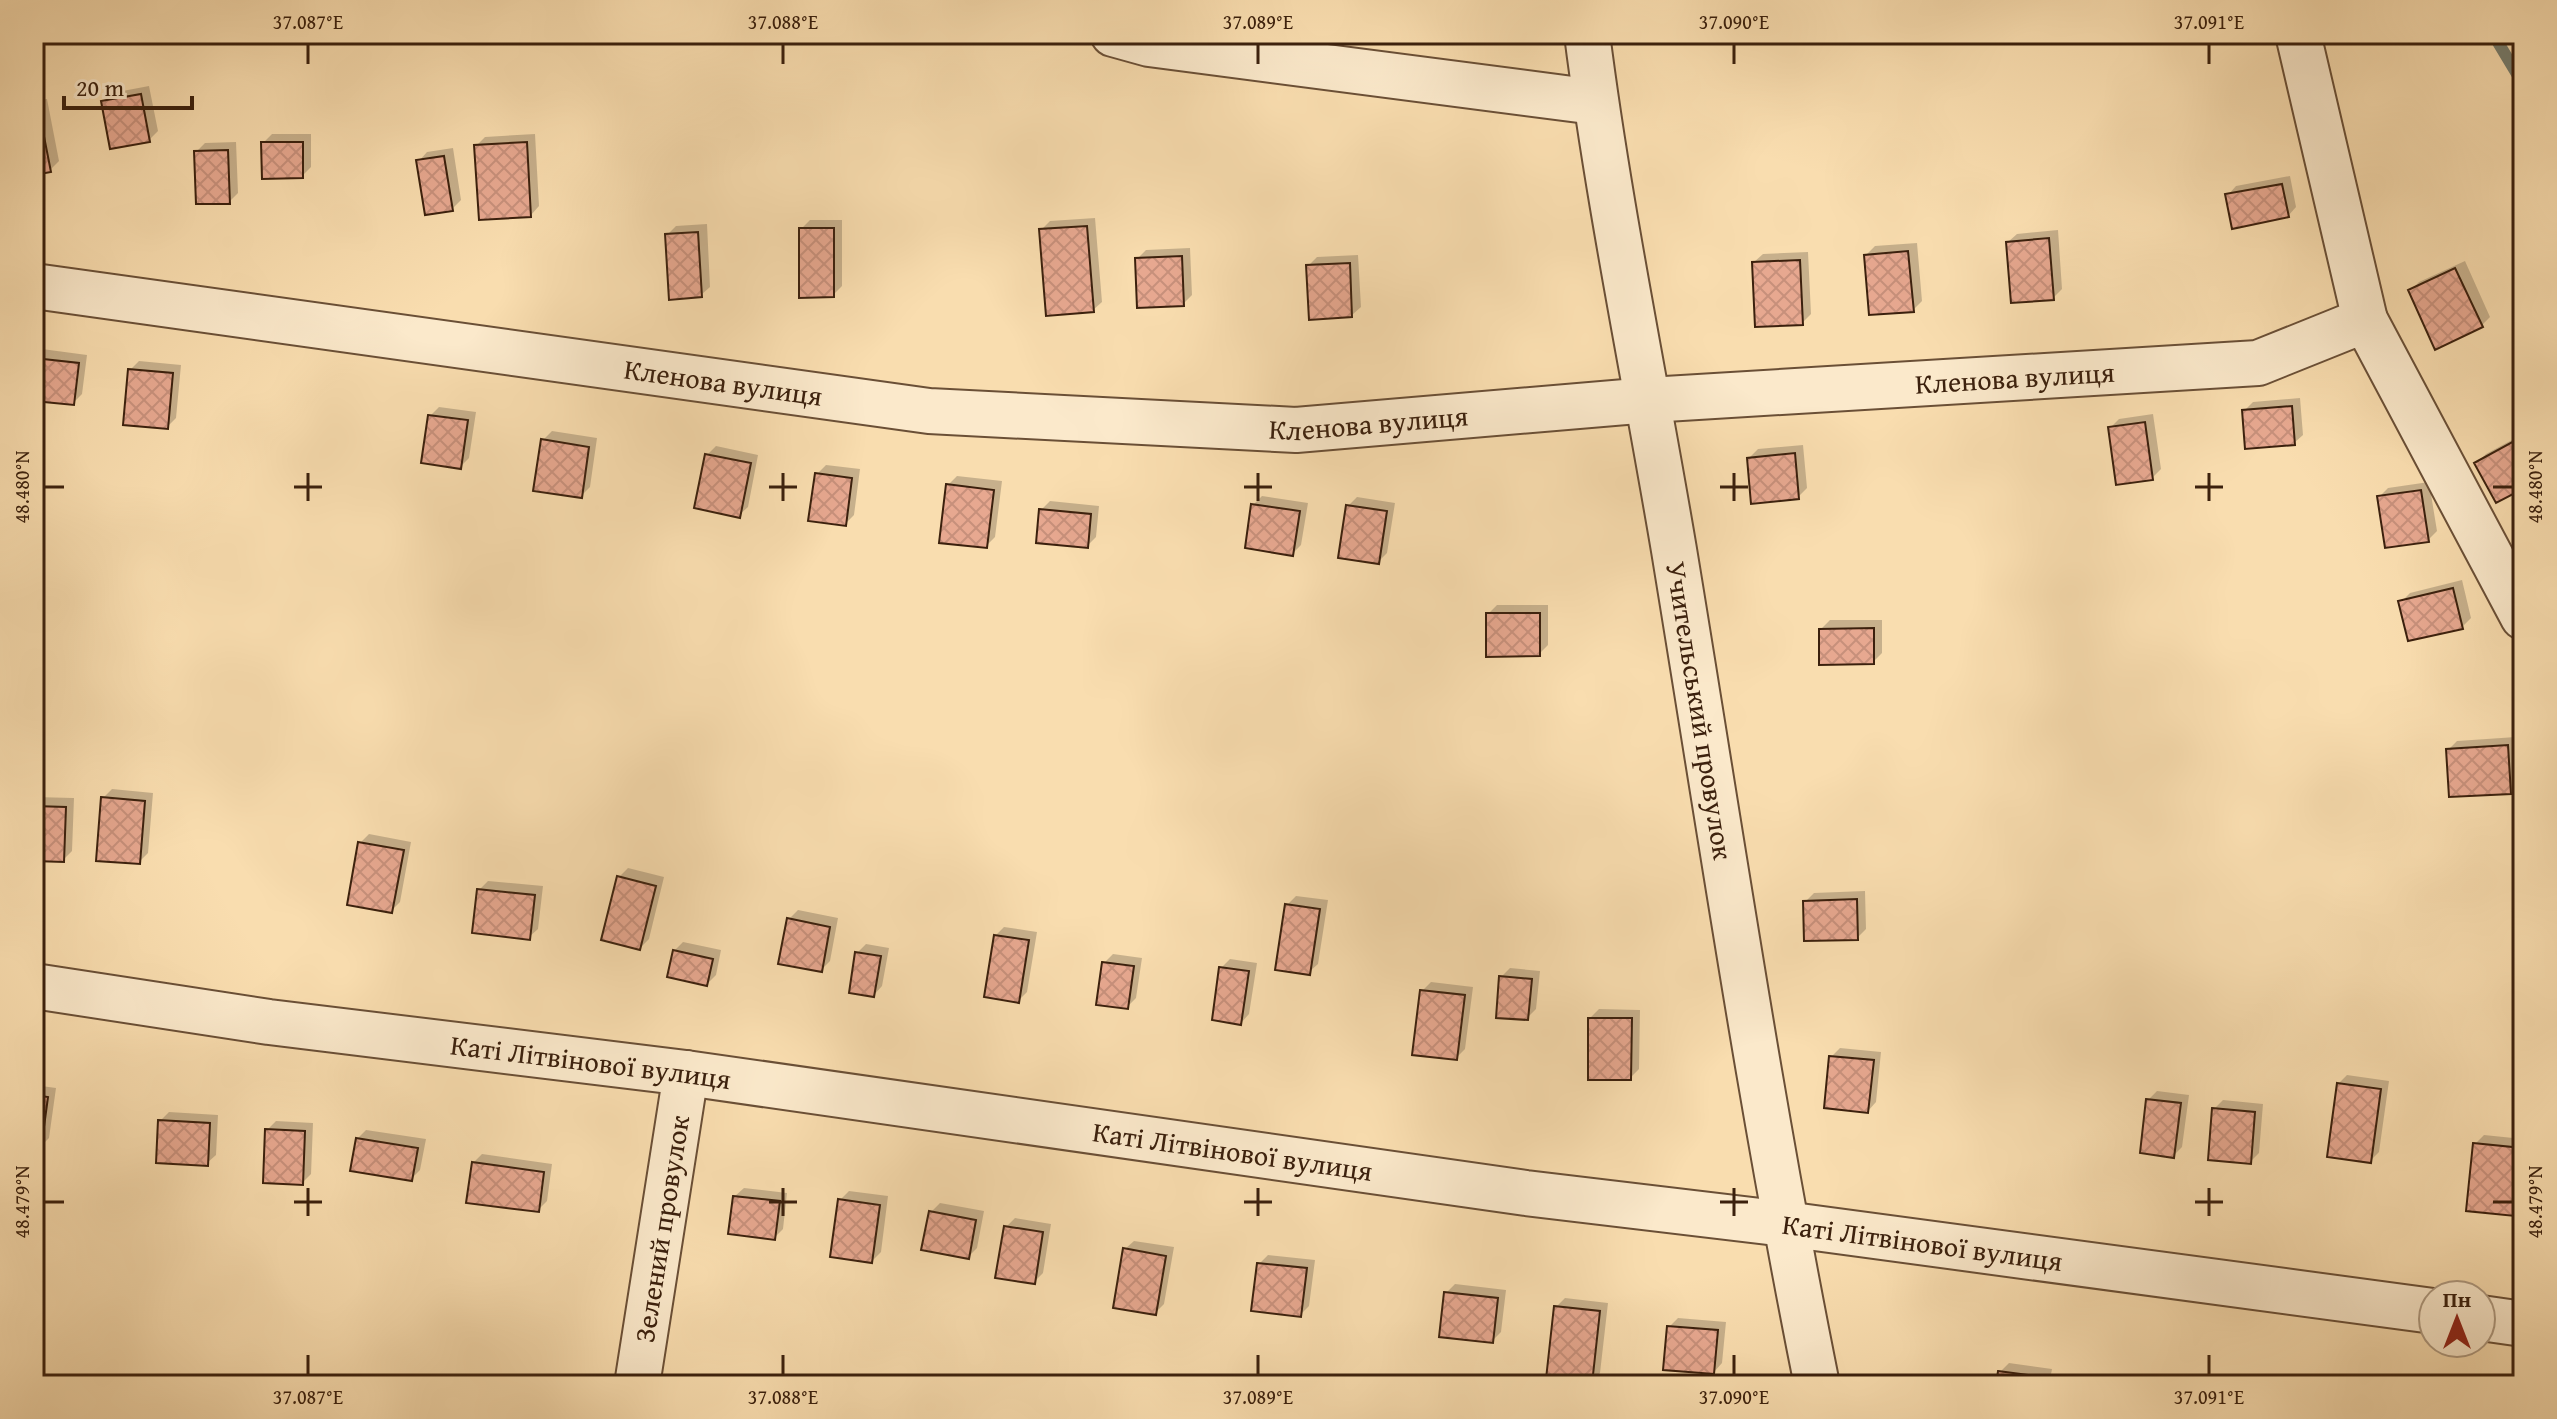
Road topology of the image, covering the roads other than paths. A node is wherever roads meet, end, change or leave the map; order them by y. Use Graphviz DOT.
graph roads {
  1 [pos="1113,34"];
  2 [pos="1587,34"];
  3 [pos="2298,34"];
  4 [pos="1595,102"];
  5 [pos="34,286"];
  6 [pos="2365,320"];
  7 [pos="1649,400"];
  8 [pos="2523,617"];
  9 [pos="34,986"];
  10 [pos="686,1073"];
  11 [pos="1785,1224"];
  12 [pos="2417,1309"];
  13 [pos="2497,1320"];
  14 [pos="2523,1324"];
  15 [pos="637,1385"];
  16 [pos="1817,1385"];
  1 -- 4 [label="street"];
  2 -- 4 [label="street, Учительський провулок"];
  3 -- 6 [label="street"];
  4 -- 7 [label="street, Учительський провулок"];
  5 -- 7 [label="street, Кленова вулиця"];
  6 -- 7 [label="street, Кленова вулиця"];
  6 -- 8 [label="street"];
  7 -- 11 [label="street, Учительський провулок"];
  9 -- 10 [label="street, Каті Літвінової вулиця"];
  10 -- 11 [label="street, Каті Літвінової вулиця"];
  10 -- 15 [label="street, Зелений провулок"];
  11 -- 12 [label="street, Каті Літвінової вулиця"];
  11 -- 16 [label="street, Учительський провулок"];
  13 -- 14 [label="street"];
}
